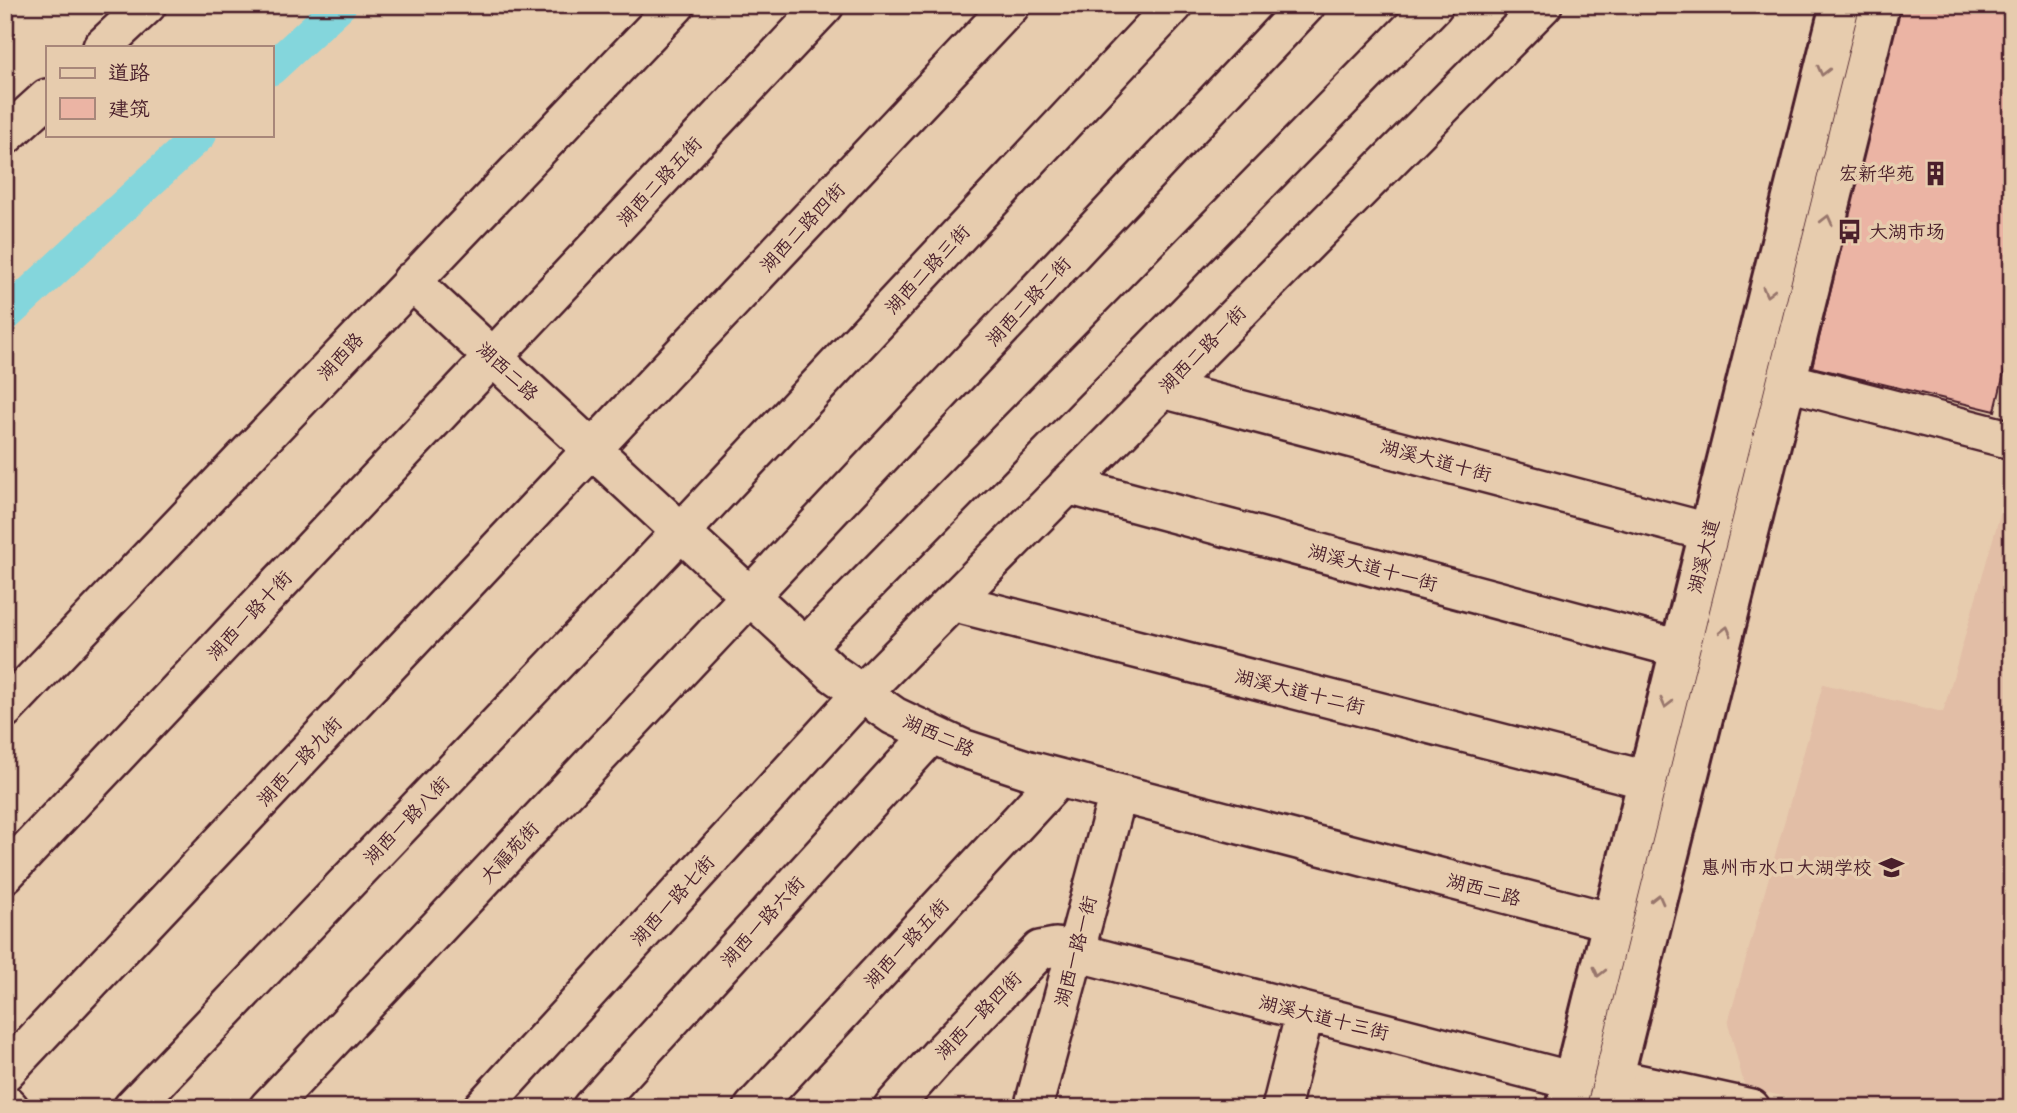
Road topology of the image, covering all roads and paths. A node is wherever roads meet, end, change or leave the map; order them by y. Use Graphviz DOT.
graph roads {
  1 [pos="147,5"];
  2 [pos="676,5"];
  3 [pos="825,5"];
  4 [pos="1011,5"];
  5 [pos="1174,5"];
  6 [pos="1306,5"];
  7 [pos="1433,5"];
  8 [pos="1543,5"];
  9 [pos="1840,5"];
  10 [pos="1880,5"];
  11 [pos="103,46"];
  12 [pos="46,99"];
  13 [pos="5,136"];
  14 [pos="411,281"];
  15 [pos="493,357"];
  16 [pos="1788,382"];
  17 [pos="1163,389"];
  18 [pos="2012,440"];
  19 [pos="592,450"];
  20 [pos="1067,485"];
  21 [pos="681,532"];
  22 [pos="1709,532"];
  23 [pos="750,596"];
  24 [pos="952,602"];
  25 [pos="805,647"];
  26 [pos="1680,649"];
  27 [pos="862,693"];
  28 [pos="5,709"];
  29 [pos="933,734"];
  30 [pos="1059,778"];
  31 [pos="1647,780"];
  32 [pos="1118,794"];
  33 [pos="5,874"];
  34 [pos="1612,922"];
  35 [pos="1075,953"];
  36 [pos="1305,1012"];
  37 [pos="943,1051"];
  38 [pos="5,1072"];
  39 [pos="1610,1093"];
  40 [pos="1569,1094"];
  41 [pos="5,1103"];
  42 [pos="10,1108"];
  43 [pos="132,1108"];
  44 [pos="268,1108"];
  45 [pos="482,1108"];
  46 [pos="590,1108"];
  47 [pos="753,1108"];
  48 [pos="892,1108"];
  49 [pos="928,1108"];
  50 [pos="1032,1108"];
  51 [pos="1281,1108"];
  52 [pos="1751,1108"];
  1 -- 11 [label="street"];
  2 -- 14 [label="street, 湖西路"];
  3 -- 15 [label="street, 湖西二路五街"];
  4 -- 19 [label="street, 湖西二路四街"];
  5 -- 21 [label="street, 湖西二路三街"];
  6 -- 23 [label="street, 湖西二路二街"];
  7 -- 25 [label="street"];
  8 -- 17 [label="street, 湖西二路一街"];
  9 -- 22 [label="street, 湖溪大道, one-way"];
  16 -- 10 [label="street, 湖溪大道, one-way"];
  12 -- 13 [label="street"];
  14 -- 15 [label="street, 湖西二路"];
  14 -- 28 [label="street, 湖西路"];
  15 -- 19 [label="street, 湖西二路"];
  15 -- 33 [label="street, 湖西一路十街"];
  16 -- 18 [label="street"];
  39 -- 16 [label="street, 湖溪大道, one-way"];
  17 -- 20 [label="street, 湖西二路一街"];
  17 -- 22 [label="street, 湖溪大道十街"];
  19 -- 21 [label="street, 湖西二路"];
  19 -- 38 [label="street, 湖西一路九街"];
  20 -- 24 [label="street, 湖西二路一街"];
  20 -- 26 [label="street, 湖溪大道十一街"];
  21 -- 23 [label="street, 湖西二路"];
  21 -- 43 [label="street, 湖西一路八街"];
  22 -- 26 [label="street, 湖溪大道"];
  23 -- 25 [label="street, 湖西二路"];
  23 -- 44 [label="street, 大福苑街"];
  24 -- 27 [label="street, 湖西二路一街"];
  24 -- 31 [label="street, 湖溪大道十二街"];
  25 -- 27 [label="street, 湖西二路"];
  26 -- 31 [label="street, 湖溪大道, one-way"];
  27 -- 29 [label="street, 湖西二路"];
  27 -- 45 [label="street, 湖西一路七街"];
  29 -- 30 [label="street, 湖西二路"];
  29 -- 46 [label="street, 湖西一路六街"];
  30 -- 32 [label="street, 湖西二路"];
  30 -- 47 [label="street, 湖西一路五街"];
  31 -- 34 [label="street, 湖溪大道"];
  32 -- 34 [label="street, 湖西二路"];
  32 -- 35 [label="street, 湖西一路一街"];
  34 -- 40 [label="street, 湖溪大道, one-way"];
  35 -- 36 [label="street, 湖溪大道十三街"];
  35 -- 37 [label="street, 湖西一路四街"];
  35 -- 50 [label="street, 湖西一路一街"];
  36 -- 40 [label="street, 湖溪大道十三街"];
  36 -- 51 [label="street"];
  37 -- 48 [label="street, 湖西一路四街"];
  37 -- 49 [label="street"];
  39 -- 52 [label="street"];
  41 -- 42 [label="street"];
}
